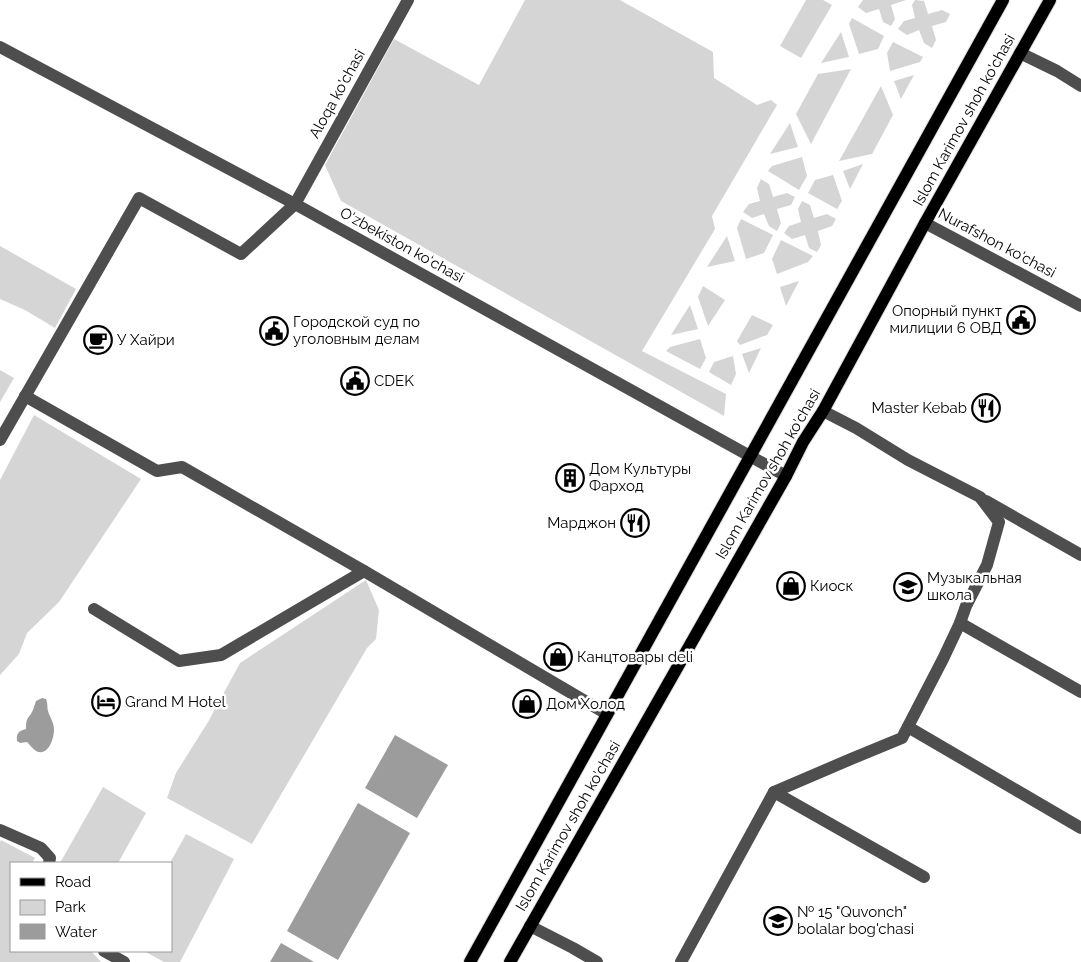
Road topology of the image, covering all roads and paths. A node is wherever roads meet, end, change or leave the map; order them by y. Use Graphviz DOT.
graph roads {
  1 [pos="408,0"];
  2 [pos="1003,0"];
  3 [pos="1050,0"];
  4 [pos="0,47"];
  5 [pos="1020,53"];
  6 [pos="1081,86"];
  7 [pos="295,204"];
  8 [pos="925,223"];
  9 [pos="1081,306"];
  10 [pos="25,396"];
  11 [pos="823,411"];
  12 [pos="0,440"];
  13 [pos="750,457"];
  14 [pos="786,476"];
  15 [pos="980,497"];
  16 [pos="1081,555"];
  17 [pos="364,570"];
  18 [pos="94,609"];
  19 [pos="960,623"];
  20 [pos="1081,692"];
  21 [pos="607,714"];
  22 [pos="908,727"];
  23 [pos="774,792"];
  24 [pos="1081,828"];
  25 [pos="0,830"];
  26 [pos="49,862"];
  27 [pos="924,877"];
  28 [pos="530,926"];
  29 [pos="106,952"];
  30 [pos="124,962"];
  31 [pos="470,962"];
  32 [pos="510,962"];
  33 [pos="597,962"];
  34 [pos="681,962"];
  1 -- 7 [label="street, Aloqa ko'chasi"];
  2 -- 13 [label="main road, Islom Karimov shoh ko'chasi"];
  3 -- 5 [label="main road, Islom Karimov shoh ko'chasi"];
  4 -- 7 [label="street, O‘zbekiston ko‘chasi"];
  5 -- 6 [label="street"];
  5 -- 8 [label="main road, Islom Karimov shoh ko'chasi"];
  7 -- 10 [label="street, Aloqa ko'chasi"];
  7 -- 13 [label="street, O‘zbekiston ko‘chasi"];
  8 -- 9 [label="street, Nurafshon ko'chasi"];
  8 -- 11 [label="main road, Islom Karimov shoh ko'chasi"];
  10 -- 12 [label="street"];
  10 -- 17 [label="street"];
  11 -- 14 [label="main road, Islom Karimov shoh ko'chasi"];
  11 -- 15 [label="street"];
  13 -- 14 [label="street, O‘zbekiston ko‘chasi"];
  13 -- 21 [label="main road, Islom Karimov shoh ko'chasi"];
  14 -- 28 [label="main road, Islom Karimov shoh ko'chasi"];
  15 -- 16 [label="street"];
  15 -- 19 [label="street"];
  17 -- 18 [label="street"];
  17 -- 21 [label="street"];
  19 -- 20 [label="street"];
  19 -- 22 [label="street"];
  21 -- 31 [label="main road, Islom Karimov shoh ko'chasi"];
  22 -- 23 [label="street"];
  22 -- 24 [label="street"];
  23 -- 27 [label="street"];
  23 -- 34 [label="street"];
  25 -- 26 [label="street"];
  28 -- 32 [label="main road, Islom Karimov shoh ko'chasi"];
  28 -- 33 [label="street"];
  29 -- 30 [label="street"];
}
